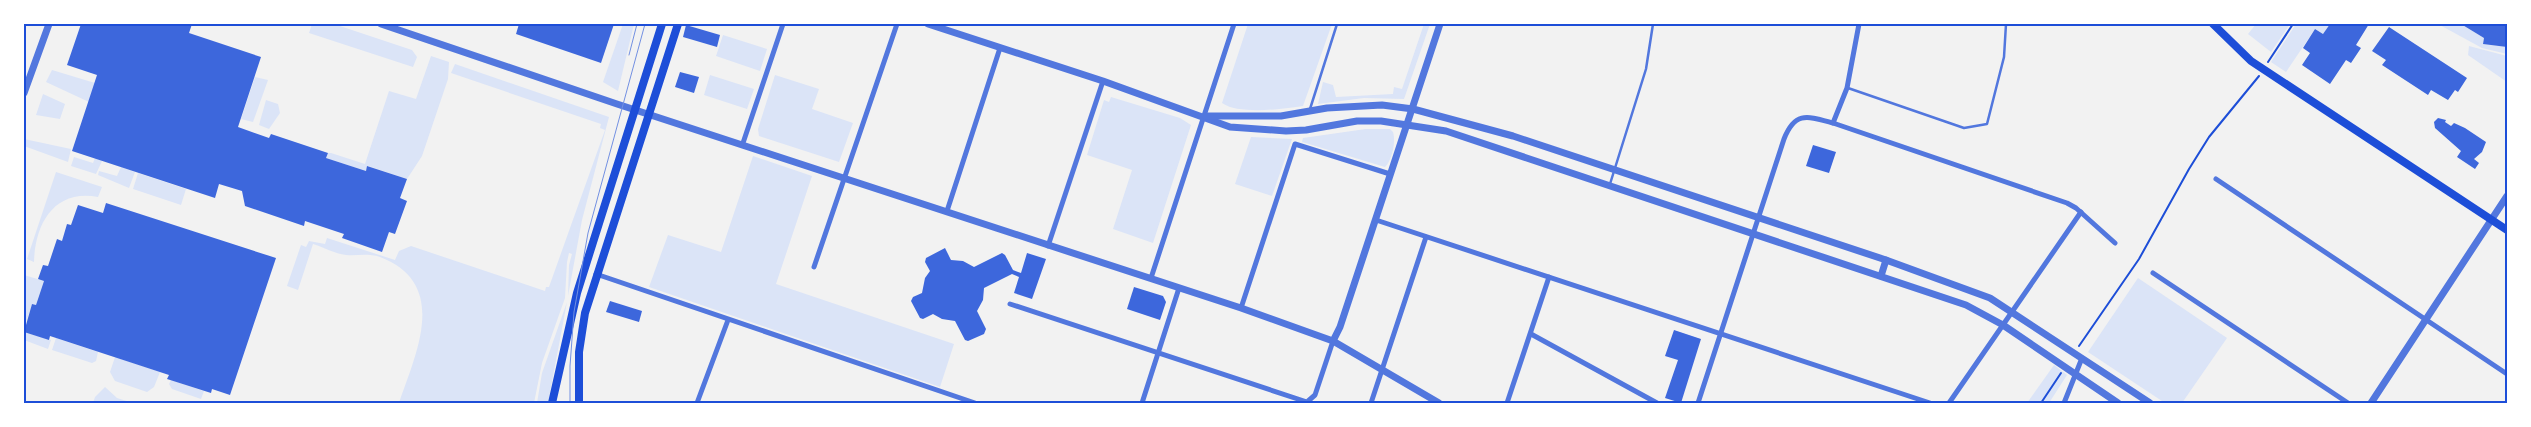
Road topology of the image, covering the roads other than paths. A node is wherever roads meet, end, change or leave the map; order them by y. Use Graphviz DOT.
graph roads {
  1 [pos="49,24"];
  2 [pos="381,24"];
  3 [pos="662,24"];
  4 [pos="678,24"];
  5 [pos="783,24"];
  6 [pos="897,24"];
  7 [pos="928,24"];
  8 [pos="1234,24"];
  9 [pos="1337,24"];
  10 [pos="1440,24"];
  11 [pos="1653,24"];
  12 [pos="1859,24"];
  13 [pos="2006,24"];
  14 [pos="2213,24"];
  15 [pos="1000,48"];
  16 [pos="1103,81"];
  17 [pos="1846,88"];
  18 [pos="24,93"];
  19 [pos="1413,109"];
  20 [pos="634,110"];
  21 [pos="647,113"];
  22 [pos="1309,113"];
  23 [pos="1204,116"];
  24 [pos="1832,123"];
  25 [pos="1408,124"];
  26 [pos="743,144"];
  27 [pos="1614,170"];
  28 [pos="1390,174"];
  29 [pos="844,177"];
  30 [pos="2216,179"];
  31 [pos="1610,184"];
  32 [pos="2507,196"];
  33 [pos="947,212"];
  34 [pos="2081,212"];
  35 [pos="1759,217"];
  36 [pos="2492,219"];
  37 [pos="1376,220"];
  38 [pos="2507,230"];
  39 [pos="1752,234"];
  40 [pos="1426,237"];
  41 [pos="2115,243"];
  42 [pos="1048,246"];
  43 [pos="1886,260"];
  44 [pos="814,267"];
  45 [pos="2153,273"];
  46 [pos="596,274"];
  47 [pos="1881,276"];
  48 [pos="1549,277"];
  49 [pos="1151,278"];
  50 [pos="1179,288"];
  51 [pos="1010,304"];
  52 [pos="1241,308"];
  53 [pos="2013,311"];
  54 [pos="728,320"];
  55 [pos="2427,321"];
  56 [pos="2003,325"];
  57 [pos="1531,334"];
  58 [pos="1720,334"];
  59 [pos="1333,341"];
  60 [pos="1158,354"];
  61 [pos="2082,358"];
  62 [pos="1383,371"];
  63 [pos="2074,374"];
  64 [pos="2507,374"];
  65 [pos="552,403"];
  66 [pos="579,403"];
  67 [pos="698,403"];
  68 [pos="975,403"];
  69 [pos="1142,403"];
  70 [pos="1371,403"];
  71 [pos="1439,403"];
  72 [pos="1507,403"];
  73 [pos="1657,403"];
  74 [pos="1698,403"];
  75 [pos="1930,403"];
  76 [pos="1949,403"];
  77 [pos="2064,403"];
  78 [pos="2118,403"];
  79 [pos="2150,403"];
  80 [pos="2348,403"];
  81 [pos="2371,403"];
  1 -- 18 [label="street"];
  2 -- 20 [label="street"];
  3 -- 20 [label="main road"];
  4 -- 21 [label="main road"];
  5 -- 26 [label="street"];
  6 -- 29 [label="street"];
  7 -- 15 [label="street"];
  8 -- 23 [label="street"];
  9 -- 22 [label="lane"];
  10 -- 19 [label="street"];
  11 -- 27 [label="lane"];
  12 -- 17 [label="street"];
  13 -- 17 [label="lane"];
  14 -- 36 [label="main road"];
  15 -- 16 [label="street"];
  15 -- 33 [label="street"];
  16 -- 23 [label="street"];
  16 -- 42 [label="street"];
  17 -- 24 [label="street"];
  19 -- 22 [label="street"];
  19 -- 25 [label="street"];
  19 -- 27 [label="street"];
  20 -- 21 [label="street"];
  20 -- 65 [label="main road"];
  21 -- 26 [label="street"];
  21 -- 46 [label="main road"];
  22 -- 23 [label="street"];
  23 -- 25 [label="street"];
  23 -- 49 [label="street"];
  24 -- 34 [label="street"];
  24 -- 35 [label="street"];
  25 -- 28 [label="street"];
  25 -- 31 [label="street"];
  26 -- 29 [label="street"];
  27 -- 31 [label="lane"];
  27 -- 35 [label="street"];
  28 -- 37 [label="street"];
  28 -- 52 [label="street"];
  29 -- 33 [label="street"];
  29 -- 44 [label="street"];
  30 -- 55 [label="street"];
  31 -- 39 [label="street"];
  32 -- 36 [label="street"];
  33 -- 42 [label="street"];
  34 -- 41 [label="street"];
  34 -- 53 [label="street"];
  35 -- 39 [label="street"];
  35 -- 43 [label="street"];
  36 -- 38 [label="main road"];
  36 -- 55 [label="street"];
  37 -- 40 [label="street"];
  37 -- 59 [label="street"];
  39 -- 47 [label="street"];
  39 -- 58 [label="street"];
  40 -- 48 [label="street"];
  40 -- 62 [label="street"];
  42 -- 49 [label="street"];
  43 -- 47 [label="street"];
  43 -- 53 [label="street"];
  45 -- 80 [label="street"];
  46 -- 54 [label="street"];
  46 -- 66 [label="main road"];
  47 -- 56 [label="street"];
  48 -- 57 [label="street"];
  48 -- 58 [label="street"];
  49 -- 50 [label="street"];
  50 -- 52 [label="street"];
  50 -- 60 [label="street"];
  51 -- 60 [label="street"];
  52 -- 59 [label="street"];
  53 -- 56 [label="street"];
  53 -- 61 [label="street"];
  54 -- 67 [label="street"];
  54 -- 68 [label="street"];
  55 -- 64 [label="street"];
  55 -- 81 [label="street"];
  56 -- 63 [label="street"];
  56 -- 76 [label="street"];
  57 -- 72 [label="street"];
  57 -- 73 [label="street"];
  58 -- 74 [label="street"];
  58 -- 75 [label="street"];
  59 -- 60 [label="street"];
  59 -- 62 [label="street"];
  60 -- 69 [label="street"];
  61 -- 63 [label="street"];
  61 -- 79 [label="street"];
  62 -- 70 [label="street"];
  62 -- 71 [label="street"];
  63 -- 77 [label="street"];
  63 -- 78 [label="street"];
}
